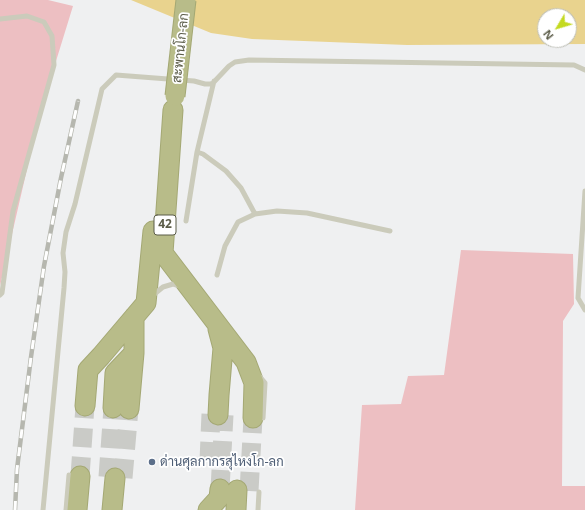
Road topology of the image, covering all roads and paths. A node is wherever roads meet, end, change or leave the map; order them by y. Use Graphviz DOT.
graph roads {
  1 [pos="186,0"];
  2 [pos="0,19"];
  3 [pos="585,70"];
  4 [pos="214,81"];
  5 [pos="174,103"];
  6 [pos="197,152"];
  7 [pos="585,191"];
  8 [pos="255,214"];
  9 [pos="186,221"];
  10 [pos="390,231"];
  11 [pos="217,275"];
  12 [pos="190,289"];
  13 [pos="0,295"];
  14 [pos="146,303"];
  15 [pos="585,310"];
  16 [pos="134,317"];
  17 [pos="216,322"];
  18 [pos="125,363"];
  19 [pos="109,407"];
  20 [pos="235,416"];
  21 [pos="98,477"];
  22 [pos="223,496"];
  23 [pos="115,506"];
  24 [pos="43,510"];
  25 [pos="66,510"];
  26 [pos="77,510"];
  27 [pos="87,510"];
  28 [pos="236,510"];
  29 [pos="248,510"];
  30 [pos="258,510"];
  1 -- 5 [label="highway, สะพานโก-ลก / 42, bridge"];
  2 -- 13 [label="lane"];
  3 -- 4 [label="lane"];
  4 -- 6 [label="lane"];
  4 -- 24 [label="lane"];
  5 -- 12 [label="highway, 42"];
  5 -- 14 [label="highway, 42"];
  6 -- 8 [label="lane"];
  6 -- 9 [label="lane"];
  7 -- 15 [label="lane"];
  8 -- 10 [label="lane"];
  8 -- 11 [label="lane"];
  12 -- 14 [label="lane"];
  12 -- 17 [label="highway, 42"];
  14 -- 16 [label="highway"];
  16 -- 18 [label="highway"];
  16 -- 19 [label="highway"];
  17 -- 20 [label="highway"];
  17 -- 20 [label="highway, 42"];
  17 -- 20 [label="highway, 42"];
  18 -- 19 [label="highway"];
  18 -- 19 [label="highway"];
  21 -- 23 [label="highway"];
  21 -- 25 [label="lane"];
  21 -- 26 [label="highway"];
  21 -- 27 [label="highway"];
  22 -- 28 [label="highway"];
  22 -- 29 [label="highway"];
  22 -- 30 [label="lane"];
}
